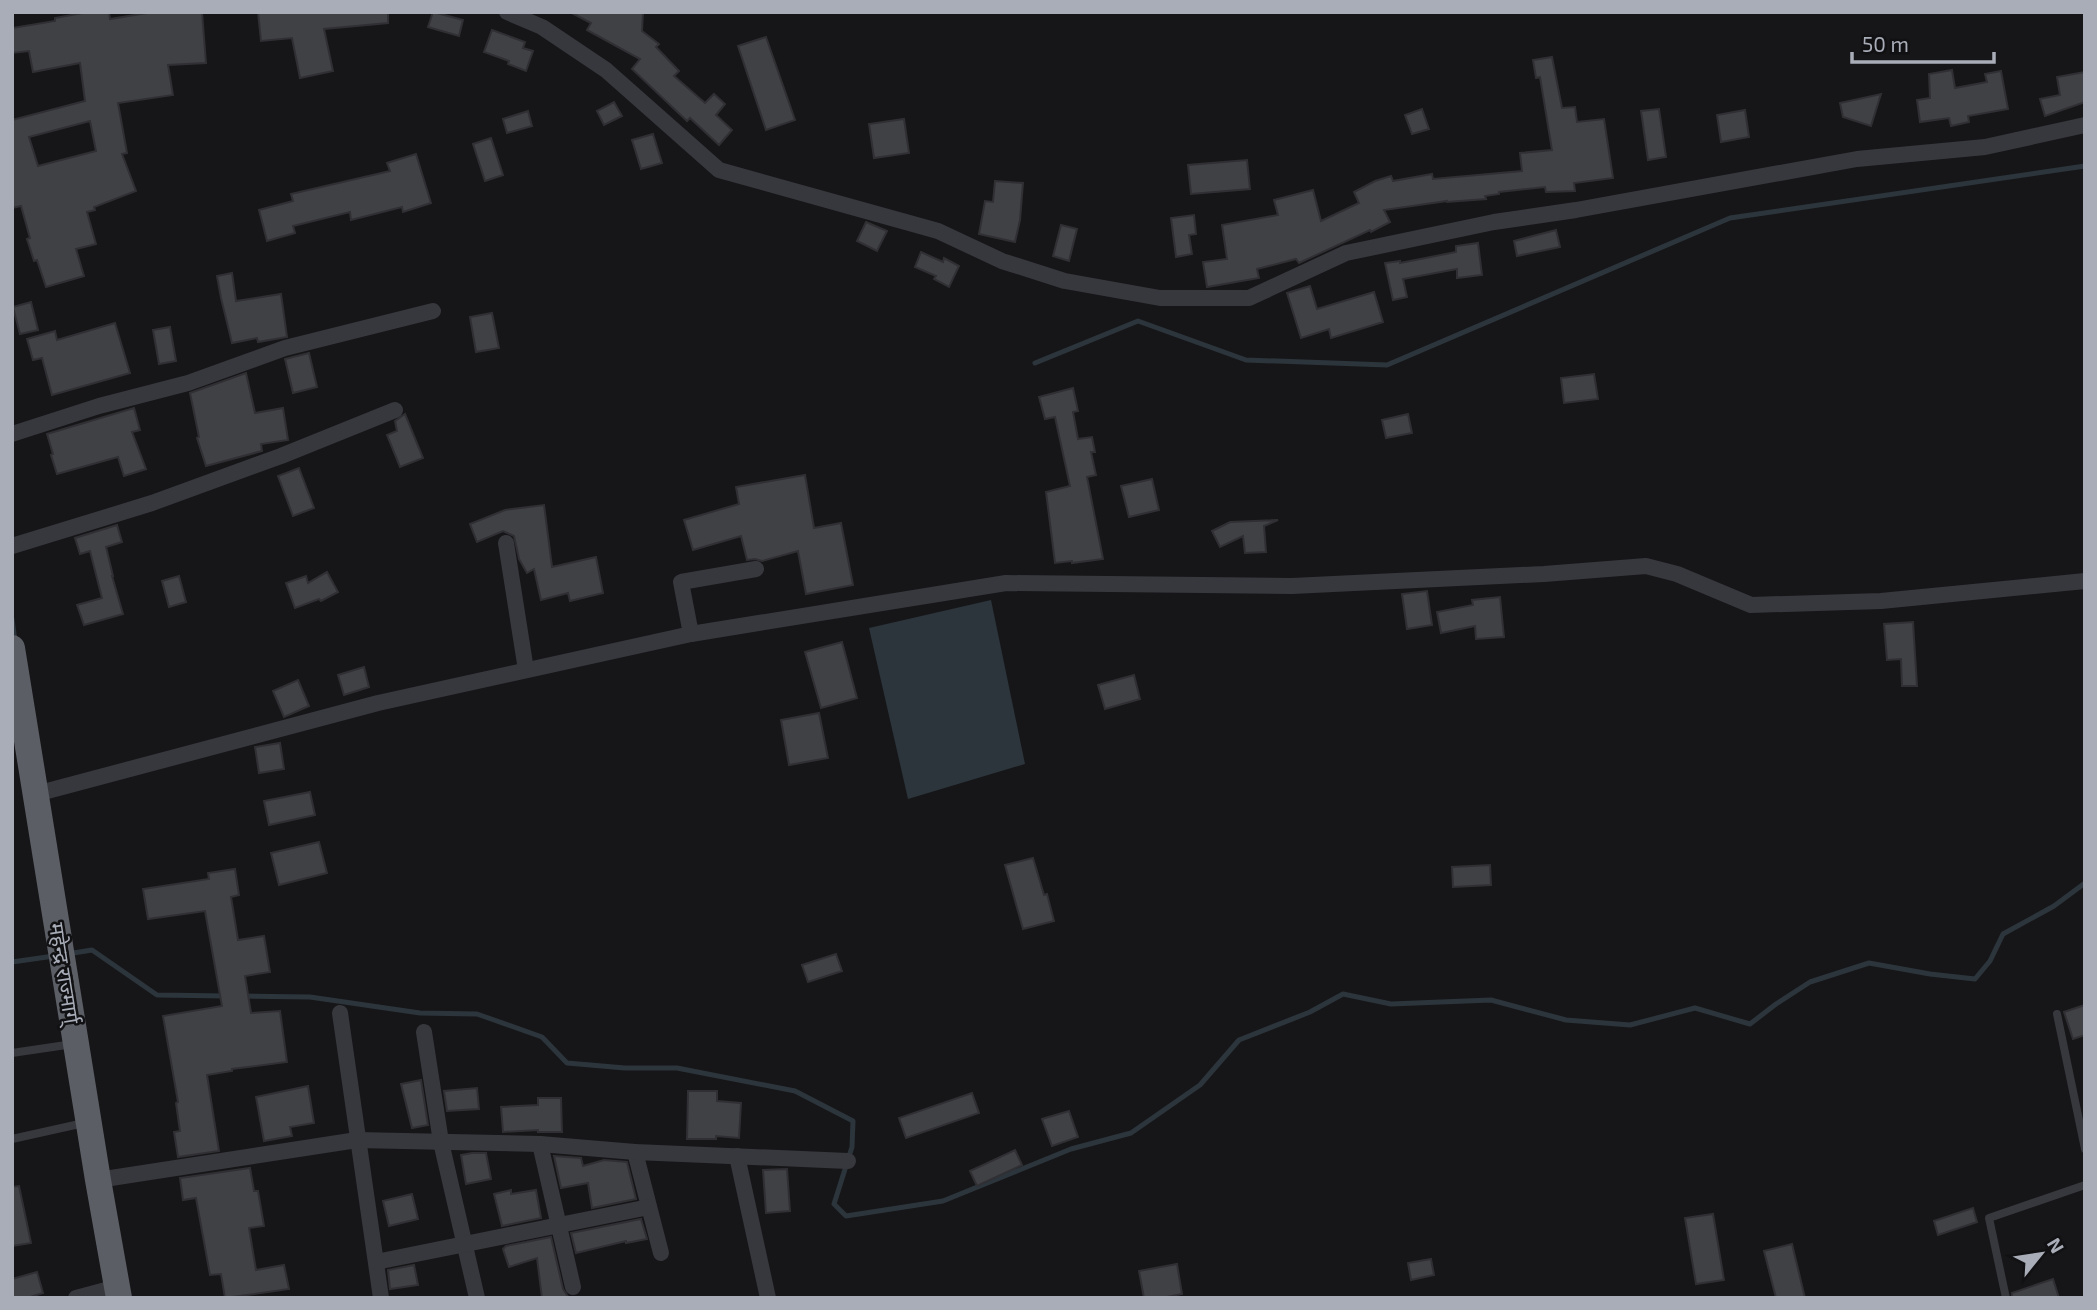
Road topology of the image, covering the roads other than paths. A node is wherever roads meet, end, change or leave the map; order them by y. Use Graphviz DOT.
graph roads {
  1 [pos="507,12"];
  2 [pos="2085,125"];
  3 [pos="433,311"];
  4 [pos="395,410"];
  5 [pos="12,434"];
  6 [pos="506,543"];
  7 [pos="12,546"];
  8 [pos="756,569"];
  9 [pos="2085,581"];
  10 [pos="691,634"];
  11 [pos="12,648"];
  12 [pos="526,670"];
  13 [pos="36,794"];
  14 [pos="340,1013"];
  15 [pos="2057,1014"];
  16 [pos="425,1031"];
  17 [pos="76,1043"];
  18 [pos="12,1053"];
  19 [pos="89,1122"];
  20 [pos="12,1139"];
  21 [pos="357,1140"];
  22 [pos="441,1142"];
  23 [pos="540,1144"];
  24 [pos="2085,1149"];
  25 [pos="635,1152"];
  26 [pos="737,1156"];
  27 [pos="848,1161"];
  28 [pos="98,1180"];
  29 [pos="2085,1185"];
  30 [pos="649,1207"];
  31 [pos="559,1226"];
  32 [pos="465,1244"];
  33 [pos="661,1253"];
  34 [pos="376,1262"];
  35 [pos="573,1287"];
  36 [pos="118,1292"];
  37 [pos="76,1298"];
  38 [pos="382,1298"];
  39 [pos="477,1298"];
  40 [pos="768,1298"];
  41 [pos="2006,1298"];
  1 -- 2 [label="street"];
  3 -- 5 [label="street"];
  4 -- 7 [label="street"];
  6 -- 12 [label="street"];
  8 -- 10 [label="street"];
  9 -- 10 [label="street"];
  10 -- 12 [label="street"];
  11 -- 13 [label="highway, महेन्द्र राज्मार्ग्"];
  12 -- 13 [label="street"];
  13 -- 17 [label="highway, महेन्द्र राज्मार्ग्"];
  14 -- 21 [label="street"];
  15 -- 24 [label="lane"];
  16 -- 22 [label="street"];
  17 -- 18 [label="lane"];
  17 -- 19 [label="highway, महेन्द्र राज्मार्ग्"];
  19 -- 20 [label="lane"];
  19 -- 28 [label="highway, महेन्द्र राज्मार्ग्"];
  21 -- 22 [label="street"];
  21 -- 28 [label="street"];
  21 -- 34 [label="street"];
  22 -- 23 [label="street"];
  22 -- 32 [label="street"];
  23 -- 25 [label="street"];
  23 -- 31 [label="street"];
  25 -- 26 [label="street"];
  25 -- 30 [label="street"];
  26 -- 27 [label="street"];
  26 -- 40 [label="street"];
  28 -- 36 [label="highway, महेन्द्र राज्मार्ग्"];
  29 -- 41 [label="lane"];
  30 -- 31 [label="street"];
  30 -- 33 [label="street"];
  31 -- 32 [label="street"];
  31 -- 35 [label="street"];
  32 -- 34 [label="street"];
  32 -- 39 [label="street"];
  34 -- 38 [label="street"];
  36 -- 37 [label="street"];
}
